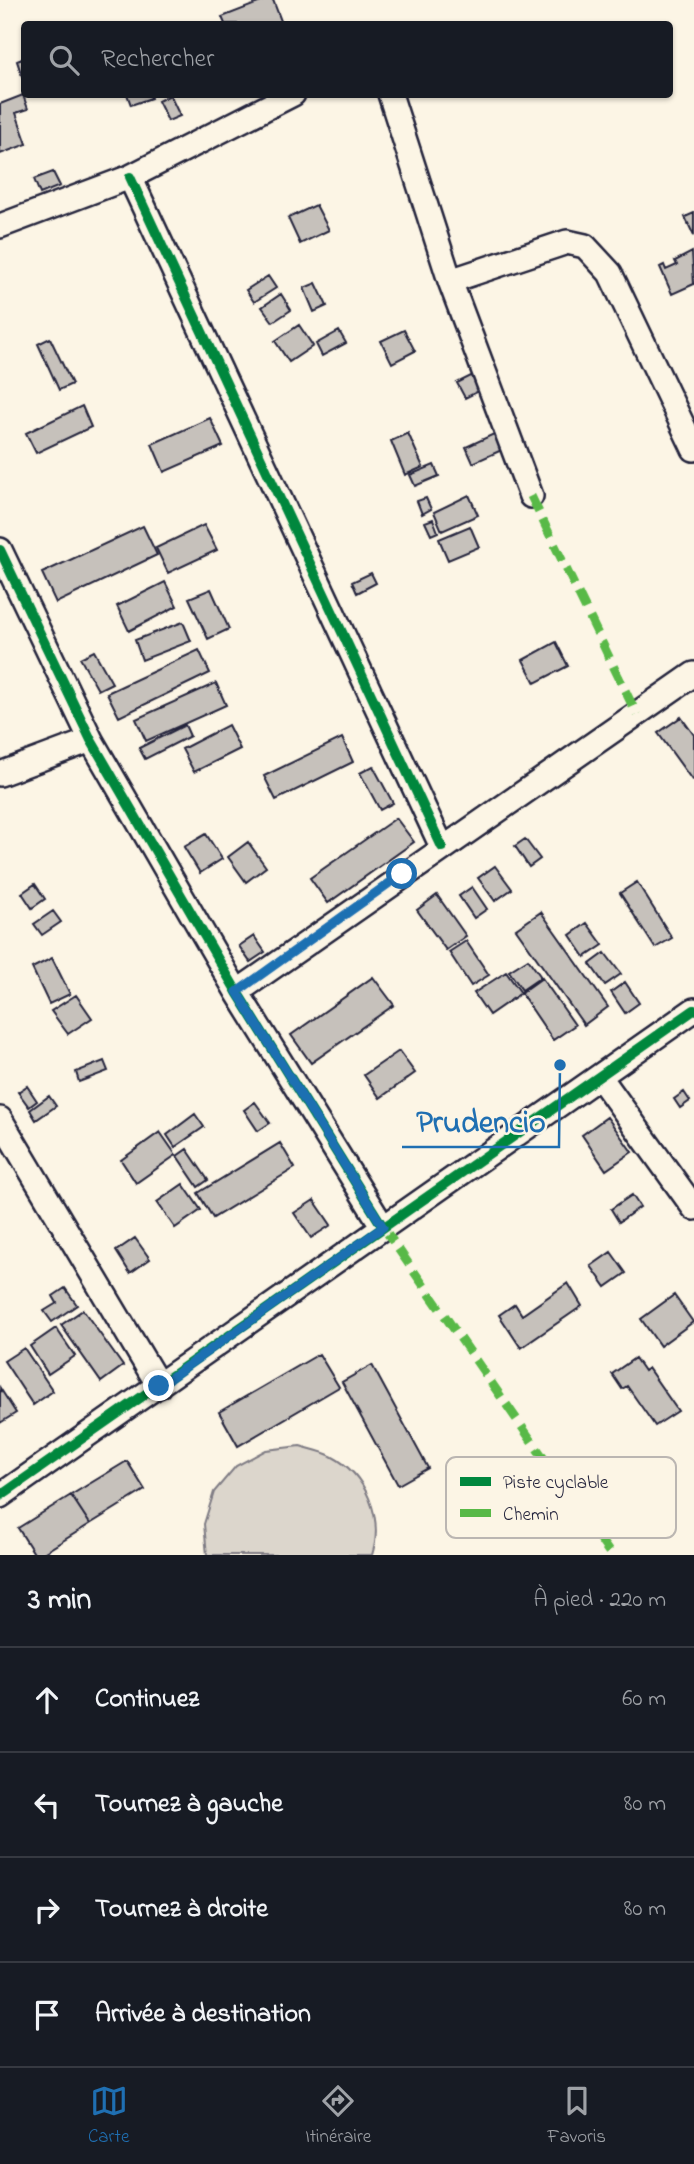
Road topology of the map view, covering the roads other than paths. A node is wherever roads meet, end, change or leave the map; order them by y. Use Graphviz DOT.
graph roads {
  1 [pos="285,98"];
  2 [pos="391,98"];
  3 [pos="130,177"];
  4 [pos="0,226"];
  5 [pos="450,281"];
  6 [pos="694,449"];
  7 [pos="531,496"];
  8 [pos="0,550"];
  9 [pos="694,674"];
  10 [pos="91,740"];
  11 [pos="0,774"];
  12 [pos="442,847"];
  13 [pos="237,992"];
  14 [pos="694,1010"];
  15 [pos="600,1077"];
  16 [pos="0,1119"];
  17 [pos="694,1208"];
  18 [pos="383,1227"];
  19 [pos="159,1386"];
  20 [pos="0,1496"];
  1 -- 3 [label="street"];
  2 -- 5 [label="street"];
  3 -- 4 [label="street"];
  3 -- 12 [label="street"];
  5 -- 6 [label="street"];
  5 -- 7 [label="street"];
  8 -- 10 [label="street"];
  9 -- 12 [label="street"];
  10 -- 11 [label="street"];
  10 -- 13 [label="street"];
  12 -- 13 [label="street"];
  13 -- 18 [label="street"];
  14 -- 15 [label="street"];
  15 -- 17 [label="street"];
  15 -- 18 [label="street"];
  16 -- 19 [label="street"];
  18 -- 19 [label="street"];
  19 -- 20 [label="street"];
}
